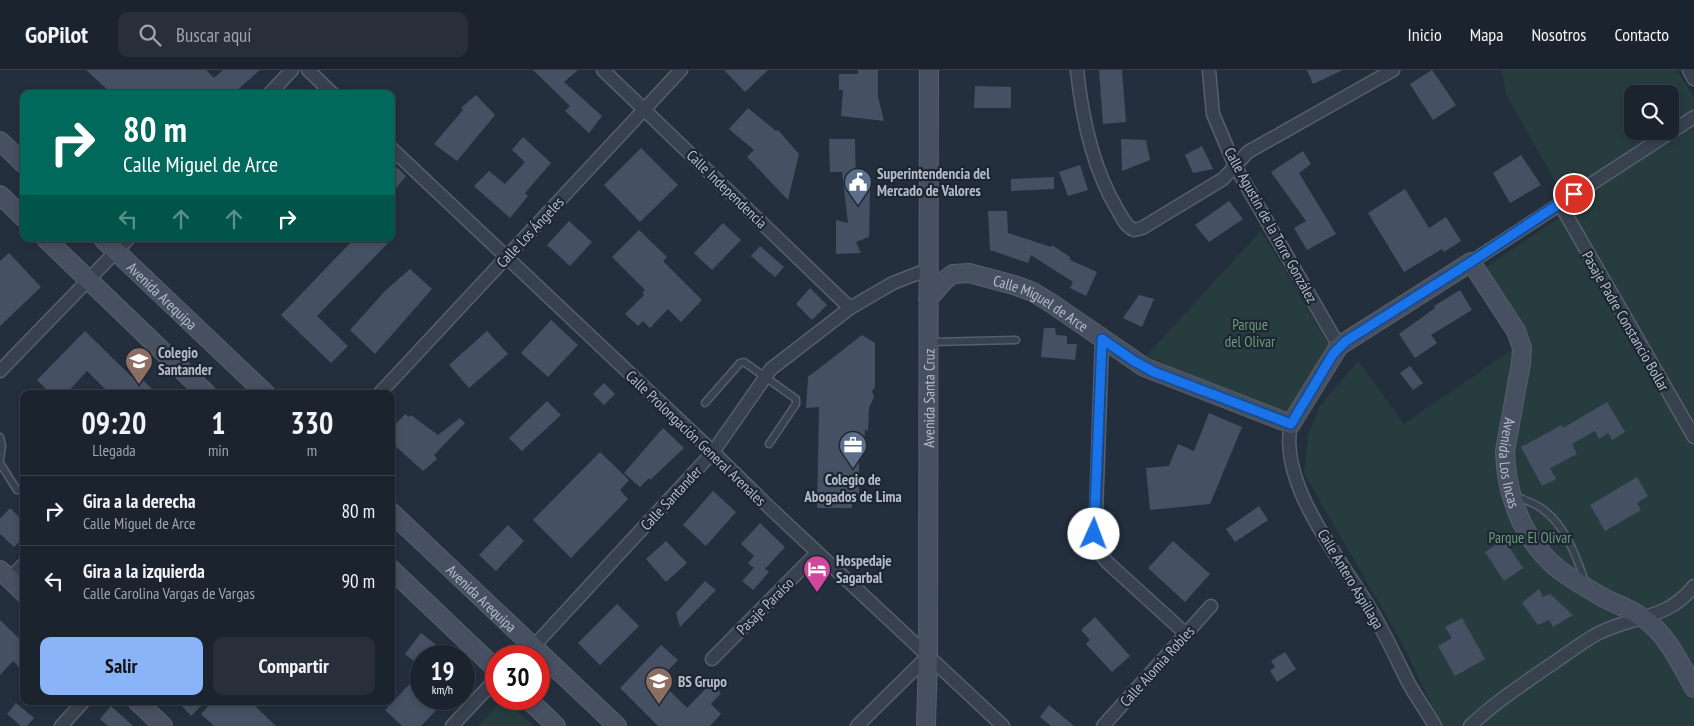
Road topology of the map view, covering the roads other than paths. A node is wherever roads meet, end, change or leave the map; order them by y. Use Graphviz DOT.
graph roads {
  1 [pos="292,70"];
  2 [pos="308,70"];
  3 [pos="603,70"];
  4 [pos="681,70"];
  5 [pos="929,70"];
  6 [pos="1076,70"];
  7 [pos="1209,70"];
  8 [pos="1393,70"];
  9 [pos="1689,70"];
  10 [pos="1694,79"];
  11 [pos="273,90"];
  12 [pos="329,90"];
  13 [pos="643,108"];
  14 [pos="1694,117"];
  15 [pos="0,142"];
  16 [pos="395,152"];
  17 [pos="20,160"];
  18 [pos="1235,166"];
  19 [pos="0,195"];
  20 [pos="1560,204"];
  21 [pos="20,214"];
  22 [pos="49,242"];
  23 [pos="116,243"];
  24 [pos="507,256"];
  25 [pos="1471,262"];
  26 [pos="929,269"];
  27 [pos="89,280"];
  28 [pos="928,299"];
  29 [pos="850,308"];
  30 [pos="1102,339"];
  31 [pos="1016,340"];
  32 [pos="928,342"];
  33 [pos="1339,346"];
  34 [pos="0,370"];
  35 [pos="765,377"];
  36 [pos="196,390"];
  37 [pos="262,390"];
  38 [pos="383,390"];
  39 [pos="705,404"];
  40 [pos="1291,424"];
  41 [pos="0,437"];
  42 [pos="1694,437"];
  43 [pos="768,444"];
  44 [pos="713,452"];
  45 [pos="0,461"];
  46 [pos="17,490"];
  47 [pos="1512,495"];
  48 [pos="395,516"];
  49 [pos="817,553"];
  50 [pos="20,566"];
  51 [pos="395,573"];
  52 [pos="5,575"];
  53 [pos="1694,586"];
  54 [pos="1587,588"];
  55 [pos="20,589"];
  56 [pos="1211,606"];
  57 [pos="1643,617"];
  58 [pos="1186,634"];
  59 [pos="533,645"];
  60 [pos="535,645"];
  61 [pos="928,656"];
  62 [pos="485,659"];
  63 [pos="712,659"];
  64 [pos="550,661"];
  65 [pos="1694,688"];
  66 [pos="485,691"];
  67 [pos="80,705"];
  68 [pos="141,705"];
  69 [pos="539,710"];
  70 [pos="61,726"];
  71 [pos="163,726"];
  72 [pos="452,726"];
  73 [pos="556,726"];
  74 [pos="617,726"];
  75 [pos="857,726"];
  76 [pos="926,726"];
  77 [pos="1003,726"];
  78 [pos="1103,726"];
  79 [pos="1435,726"];
  80 [pos="1470,726"];
  1 -- 11 [label="street"];
  2 -- 12 [label="street"];
  3 -- 13 [label="street, Calle Independencia"];
  4 -- 13 [label="street, Calle Los Ángeles"];
  5 -- 26 [label="main road, Avenida Santa Cruz"];
  6 -- 18 [label="street"];
  7 -- 18 [label="street, Calle Agustín de la Torre González"];
  8 -- 18 [label="street"];
  9 -- 10 [label="street"];
  13 -- 24 [label="street, Calle Los Ángeles"];
  13 -- 29 [label="street, Calle Independencia"];
  14 -- 20 [label="street"];
  15 -- 17 [label="main road"];
  16 -- 24 [label="street, Calle Prolongación General Arenales"];
  18 -- 33 [label="street, Calle Agustín de la Torre González"];
  19 -- 21 [label="main road"];
  20 -- 25 [label="street"];
  20 -- 42 [label="street, Pasaje Padre Constancio Bollar"];
  22 -- 27 [label="main road"];
  23 -- 27 [label="street"];
  23 -- 37 [label="main road, Avenida Arequipa"];
  24 -- 38 [label="street, Calle Los Ángeles"];
  24 -- 44 [label="street, Calle Prolongación General Arenales"];
  25 -- 33 [label="main road"];
  25 -- 47 [label="main road, Avenida Los Incas"];
  26 -- 28 [label="main road, Avenida Santa Cruz"];
  26 -- 29 [label="street, Calle Santander"];
  27 -- 34 [label="street"];
  27 -- 36 [label="main road"];
  28 -- 30 [label="main road, Calle Miguel de Arce"];
  28 -- 32 [label="main road, Avenida Santa Cruz"];
  29 -- 35 [label="street, Calle Santander"];
  30 -- 40 [label="main road, Calle Miguel de Arce"];
  30 -- 58 [label="street"];
  31 -- 32 [label="lane"];
  32 -- 61 [label="main road, Avenida Santa Cruz"];
  33 -- 40 [label="main road"];
  35 -- 39 [label="lane"];
  35 -- 43 [label="lane"];
  35 -- 44 [label="street, Calle Santander"];
  40 -- 79 [label="street, Calle Antero Aspillaga"];
  41 -- 45 [label="lane"];
  44 -- 49 [label="street, Calle Prolongación General Arenales"];
  44 -- 60 [label="street, Calle Santander"];
  45 -- 46 [label="lane"];
  47 -- 54 [label="main road, Avenida Los Incas"];
  47 -- 54 [label="lane"];
  48 -- 59 [label="main road, Avenida Arequipa"];
  49 -- 61 [label="street, Calle Prolongación General Arenales"];
  49 -- 63 [label="street, Pasaje Paraíso"];
  50 -- 52 [label="street"];
  51 -- 62 [label="main road"];
  52 -- 55 [label="main road"];
  53 -- 57 [label="street"];
  54 -- 57 [label="main road, Avenida Los Incas"];
  56 -- 58 [label="street, Calle Alomia Robles"];
  57 -- 65 [label="main road, Avenida Los Incas"];
  57 -- 80 [label="street"];
  58 -- 78 [label="street, Calle Alomia Robles"];
  61 -- 75 [label="street"];
  61 -- 76 [label="main road, Avenida Santa Cruz"];
  61 -- 77 [label="street, Calle Prolongación General Arenales"];
  64 -- 74 [label="main road, Avenida Arequipa"];
  66 -- 72 [label="street"];
  67 -- 70 [label="street"];
  68 -- 71 [label="main road"];
  69 -- 73 [label="main road"];
}
